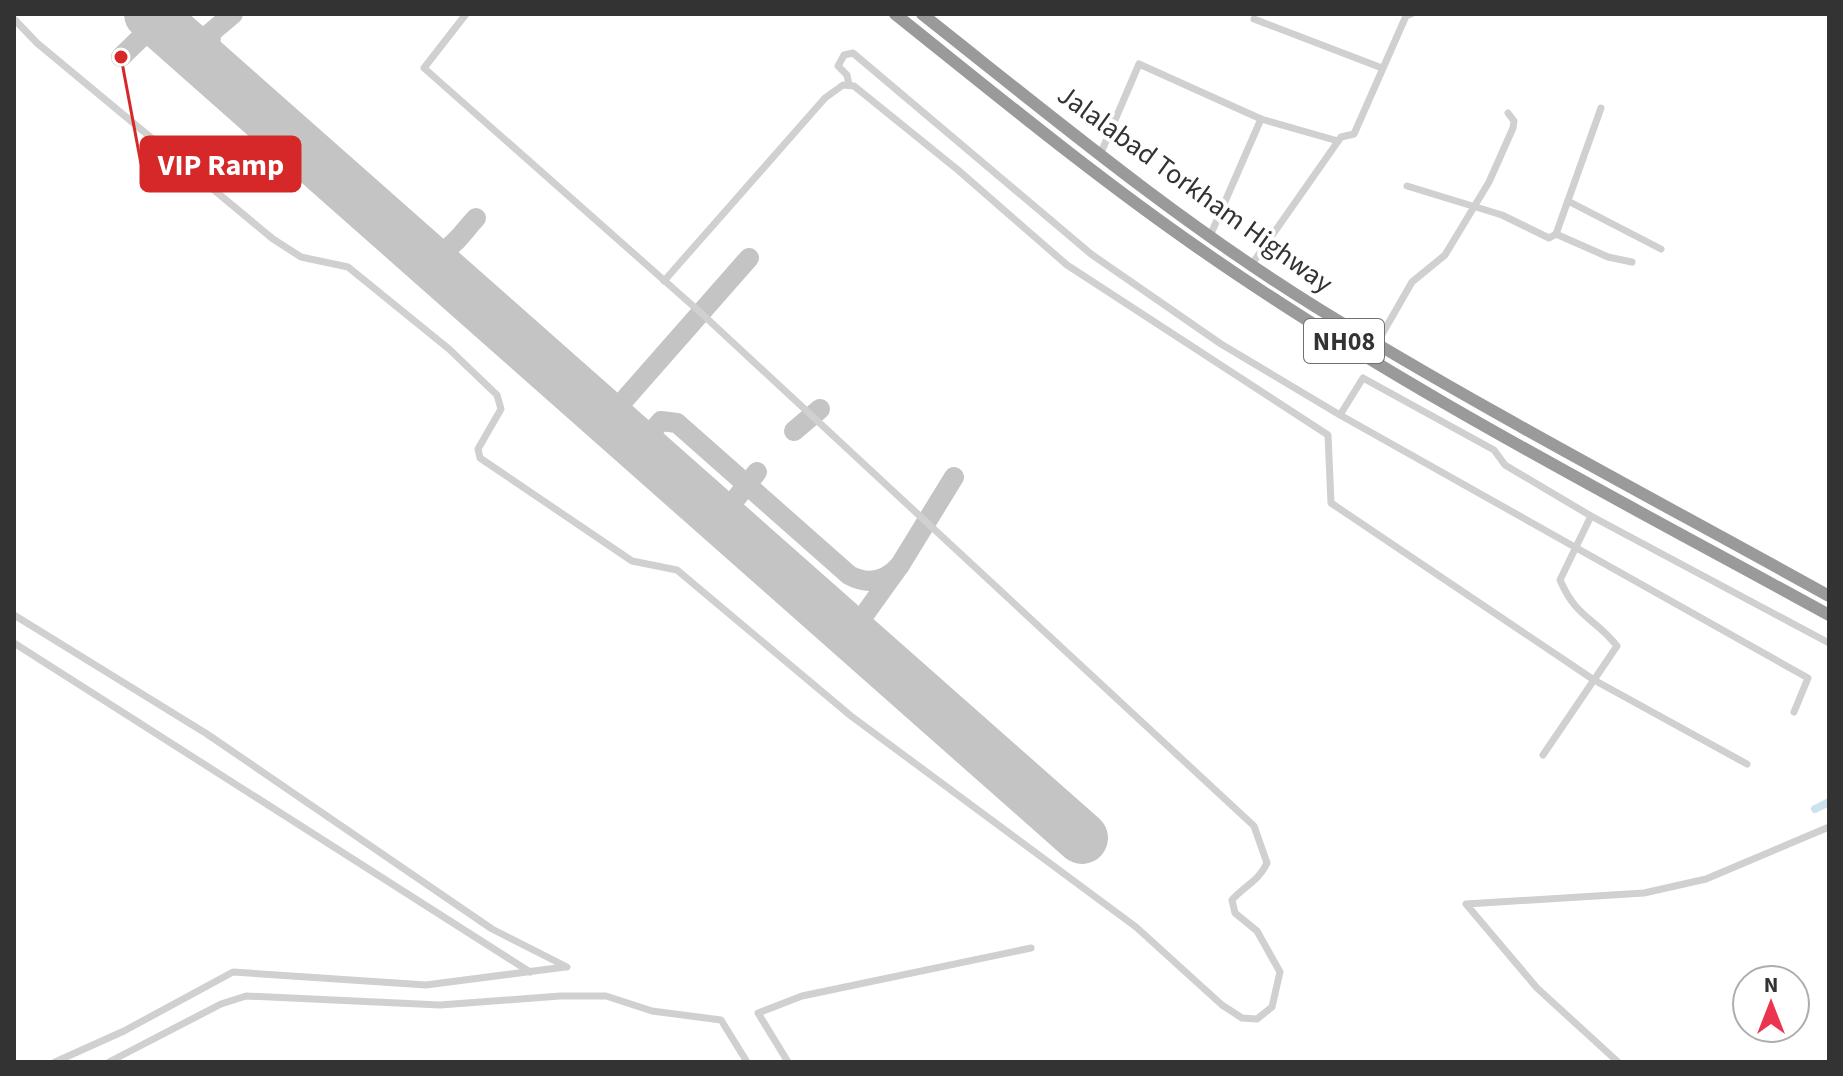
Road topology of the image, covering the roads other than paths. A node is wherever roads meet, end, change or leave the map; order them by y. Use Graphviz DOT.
graph roads {
  1 [pos="466,14"];
  2 [pos="895,14"];
  3 [pos="922,14"];
  4 [pos="1411,14"];
  5 [pos="14,19"];
  6 [pos="1254,19"];
  7 [pos="1382,68"];
  8 [pos="849,85"];
  9 [pos="1601,108"];
  10 [pos="1508,113"];
  11 [pos="1261,119"];
  12 [pos="1338,141"];
  13 [pos="1100,155"];
  14 [pos="1407,186"];
  15 [pos="1568,201"];
  16 [pos="1474,207"];
  17 [pos="1556,234"];
  18 [pos="1210,236"];
  19 [pos="1661,249"];
  20 [pos="1632,262"];
  21 [pos="1252,264"];
  22 [pos="664,281"];
  23 [pos="1377,343"];
  24 [pos="1340,415"];
  25 [pos="1591,516"];
  26 [pos="1576,545"];
  27 [pos="1829,596"];
  28 [pos="14,615"];
  29 [pos="1829,615"];
  30 [pos="14,643"];
  31 [pos="1829,643"];
  32 [pos="1594,680"];
  33 [pos="1794,712"];
  34 [pos="1543,755"];
  35 [pos="1747,764"];
  36 [pos="1829,827"];
  37 [pos="1031,948"];
  38 [pos="530,972"];
  39 [pos="55,1062"];
  40 [pos="109,1062"];
  41 [pos="747,1062"];
  42 [pos="788,1062"];
  43 [pos="1618,1062"];
  1 -- 22 [label="street"];
  2 -- 29 [label="highway, NH08"];
  3 -- 13 [label="highway, Jalalabad Torkham Highway / NH08"];
  4 -- 7 [label="street"];
  5 -- 22 [label="street"];
  6 -- 7 [label="street"];
  7 -- 12 [label="street"];
  8 -- 22 [label="street"];
  8 -- 24 [label="street"];
  8 -- 32 [label="street"];
  9 -- 15 [label="street"];
  10 -- 16 [label="street"];
  11 -- 12 [label="street"];
  11 -- 13 [label="street"];
  11 -- 18 [label="street"];
  12 -- 21 [label="street"];
  13 -- 18 [label="highway, Jalalabad Torkham Highway / NH08"];
  14 -- 16 [label="street"];
  15 -- 17 [label="street"];
  15 -- 19 [label="street"];
  16 -- 17 [label="street"];
  16 -- 23 [label="street"];
  17 -- 20 [label="street"];
  18 -- 21 [label="highway, Jalalabad Torkham Highway / NH08"];
  21 -- 23 [label="highway, Jalalabad Torkham Highway / NH08"];
  23 -- 27 [label="highway, Jalalabad Torkham Highway / NH08"];
  24 -- 25 [label="street"];
  24 -- 26 [label="street"];
  25 -- 26 [label="street"];
  25 -- 31 [label="street"];
  26 -- 32 [label="street"];
  26 -- 33 [label="street"];
  28 -- 38 [label="street"];
  30 -- 38 [label="street"];
  32 -- 34 [label="street"];
  32 -- 35 [label="street"];
  36 -- 43 [label="street"];
  37 -- 42 [label="street"];
  38 -- 39 [label="street"];
  40 -- 41 [label="street"];
}
